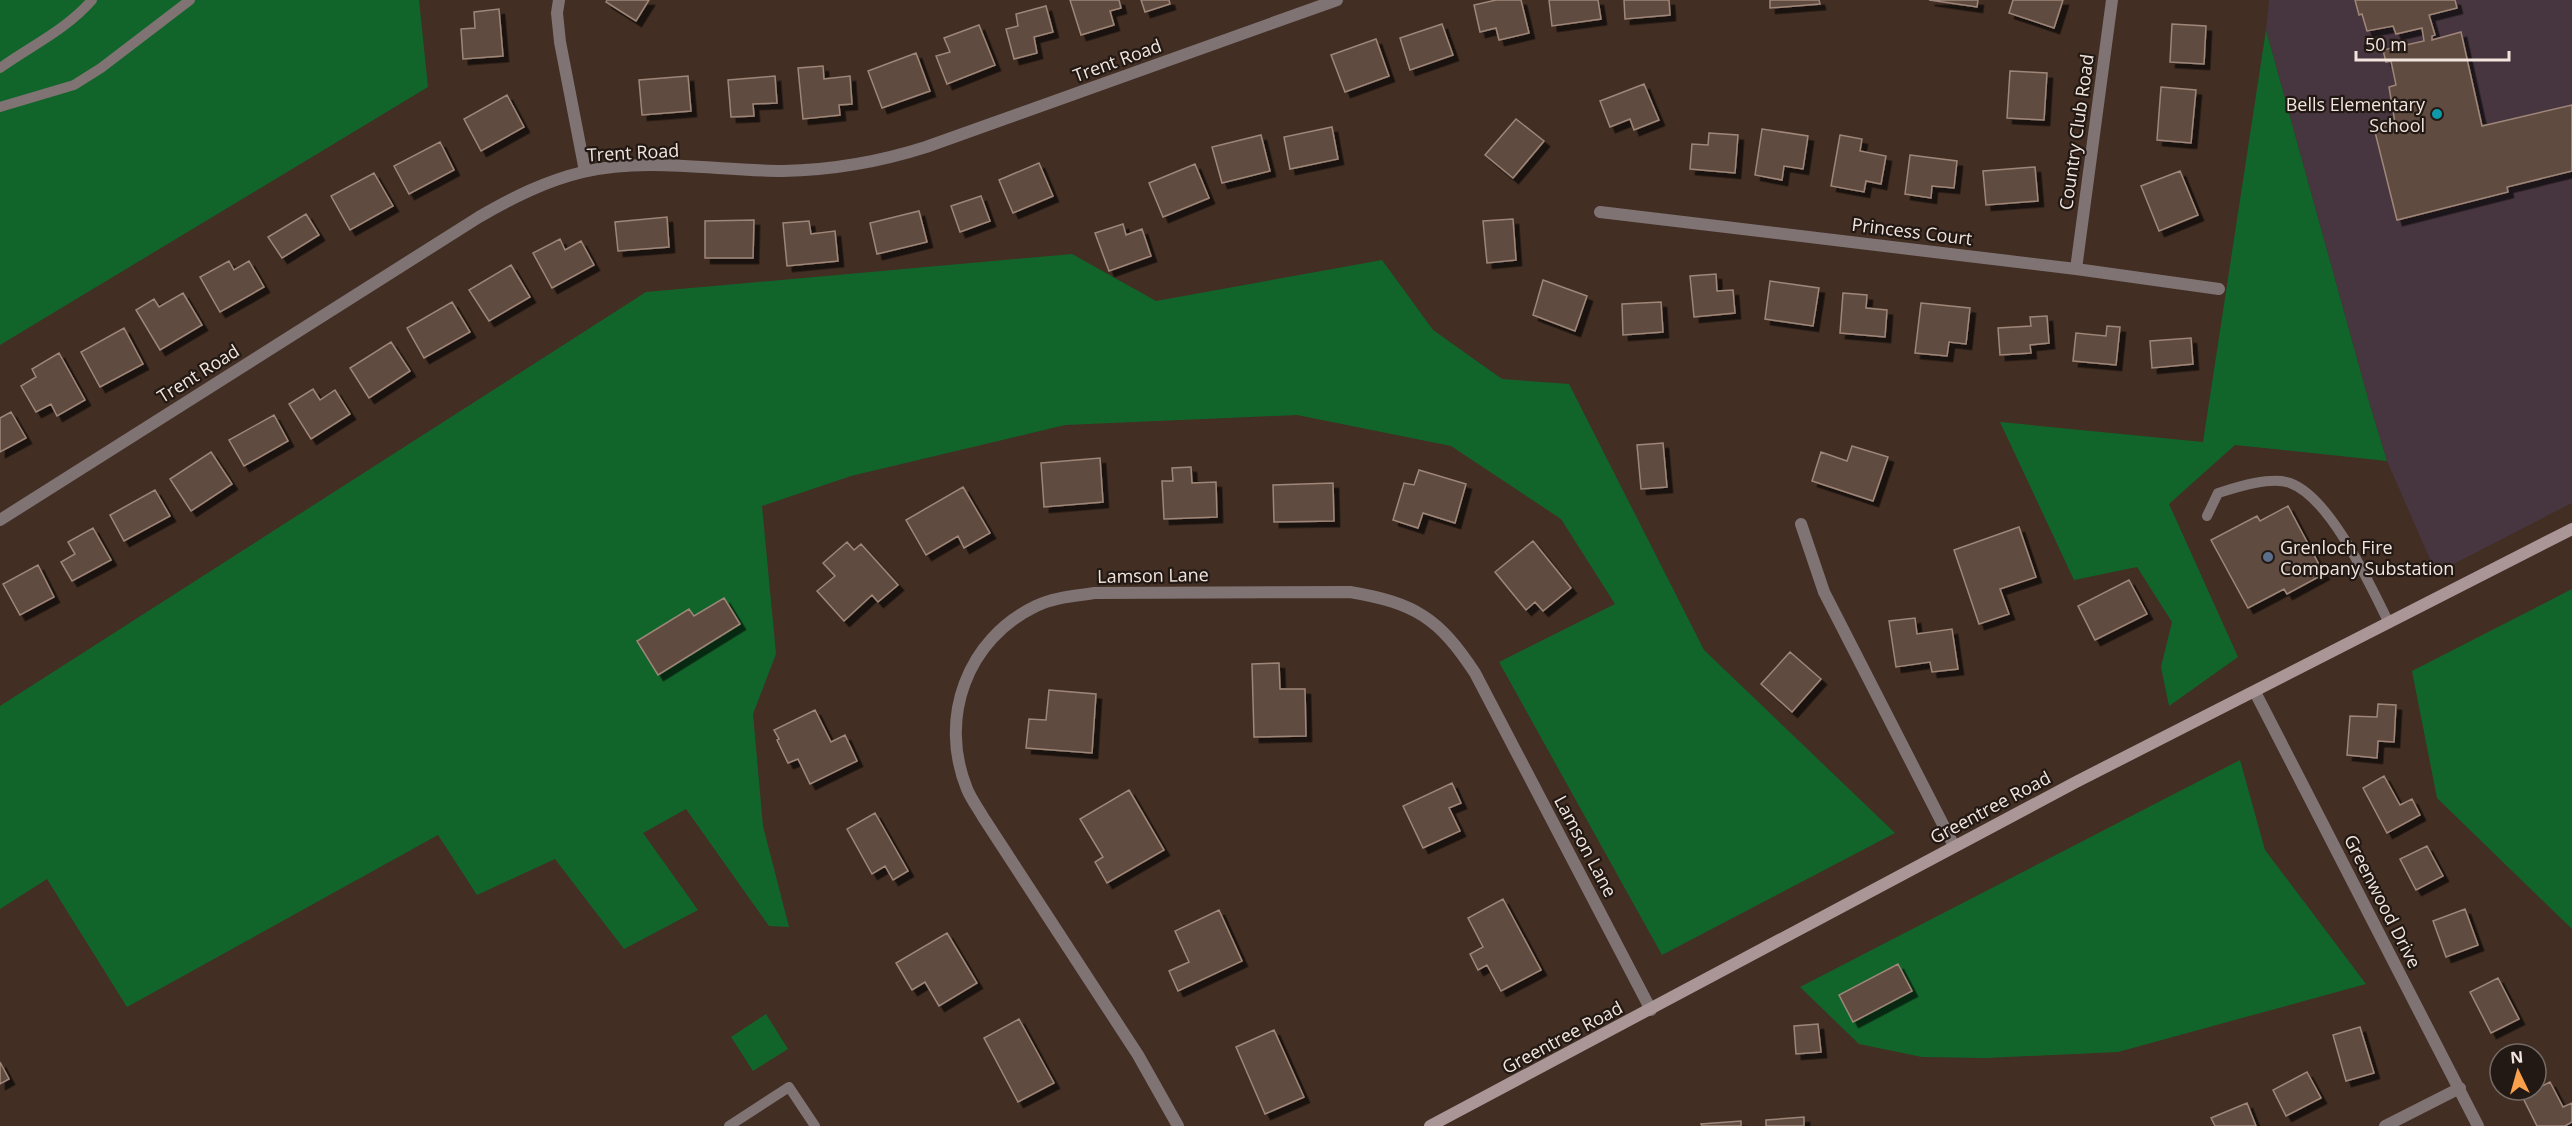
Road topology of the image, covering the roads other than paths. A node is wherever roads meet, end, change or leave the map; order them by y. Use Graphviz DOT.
graph roads {
  1 [pos="92,0"];
  2 [pos="190,0"];
  3 [pos="558,0"];
  4 [pos="1337,0"];
  5 [pos="2112,0"];
  6 [pos="0,68"];
  7 [pos="0,107"];
  8 [pos="585,171"];
  9 [pos="1600,212"];
  10 [pos="2076,268"];
  11 [pos="2219,289"];
  12 [pos="2207,516"];
  13 [pos="0,520"];
  14 [pos="1801,524"];
  15 [pos="2572,529"];
  16 [pos="2389,623"];
  17 [pos="2255,693"];
  18 [pos="1954,846"];
  19 [pos="1651,1010"];
  20 [pos="2460,1088"];
  21 [pos="729,1126"];
  22 [pos="814,1126"];
  23 [pos="1178,1126"];
  24 [pos="1430,1126"];
  25 [pos="2385,1126"];
  26 [pos="2478,1126"];
  1 -- 6 [label="lane"];
  2 -- 7 [label="lane"];
  3 -- 8 [label="street"];
  4 -- 8 [label="street, Trent Road"];
  5 -- 10 [label="street, Country Club Road"];
  8 -- 13 [label="street, Trent Road"];
  9 -- 10 [label="street, Princess Court"];
  10 -- 11 [label="street, Princess Court"];
  12 -- 16 [label="lane"];
  14 -- 18 [label="street"];
  15 -- 16 [label="street, Greentree Road"];
  16 -- 17 [label="street, Greentree Road"];
  17 -- 18 [label="street, Greentree Road"];
  17 -- 20 [label="street, Greenwood Drive"];
  18 -- 19 [label="street, Greentree Road"];
  19 -- 23 [label="street, Lamson Lane"];
  19 -- 24 [label="street, Greentree Road"];
  20 -- 25 [label="street"];
  20 -- 26 [label="street, Greenwood Drive"];
  21 -- 22 [label="lane"];
}
